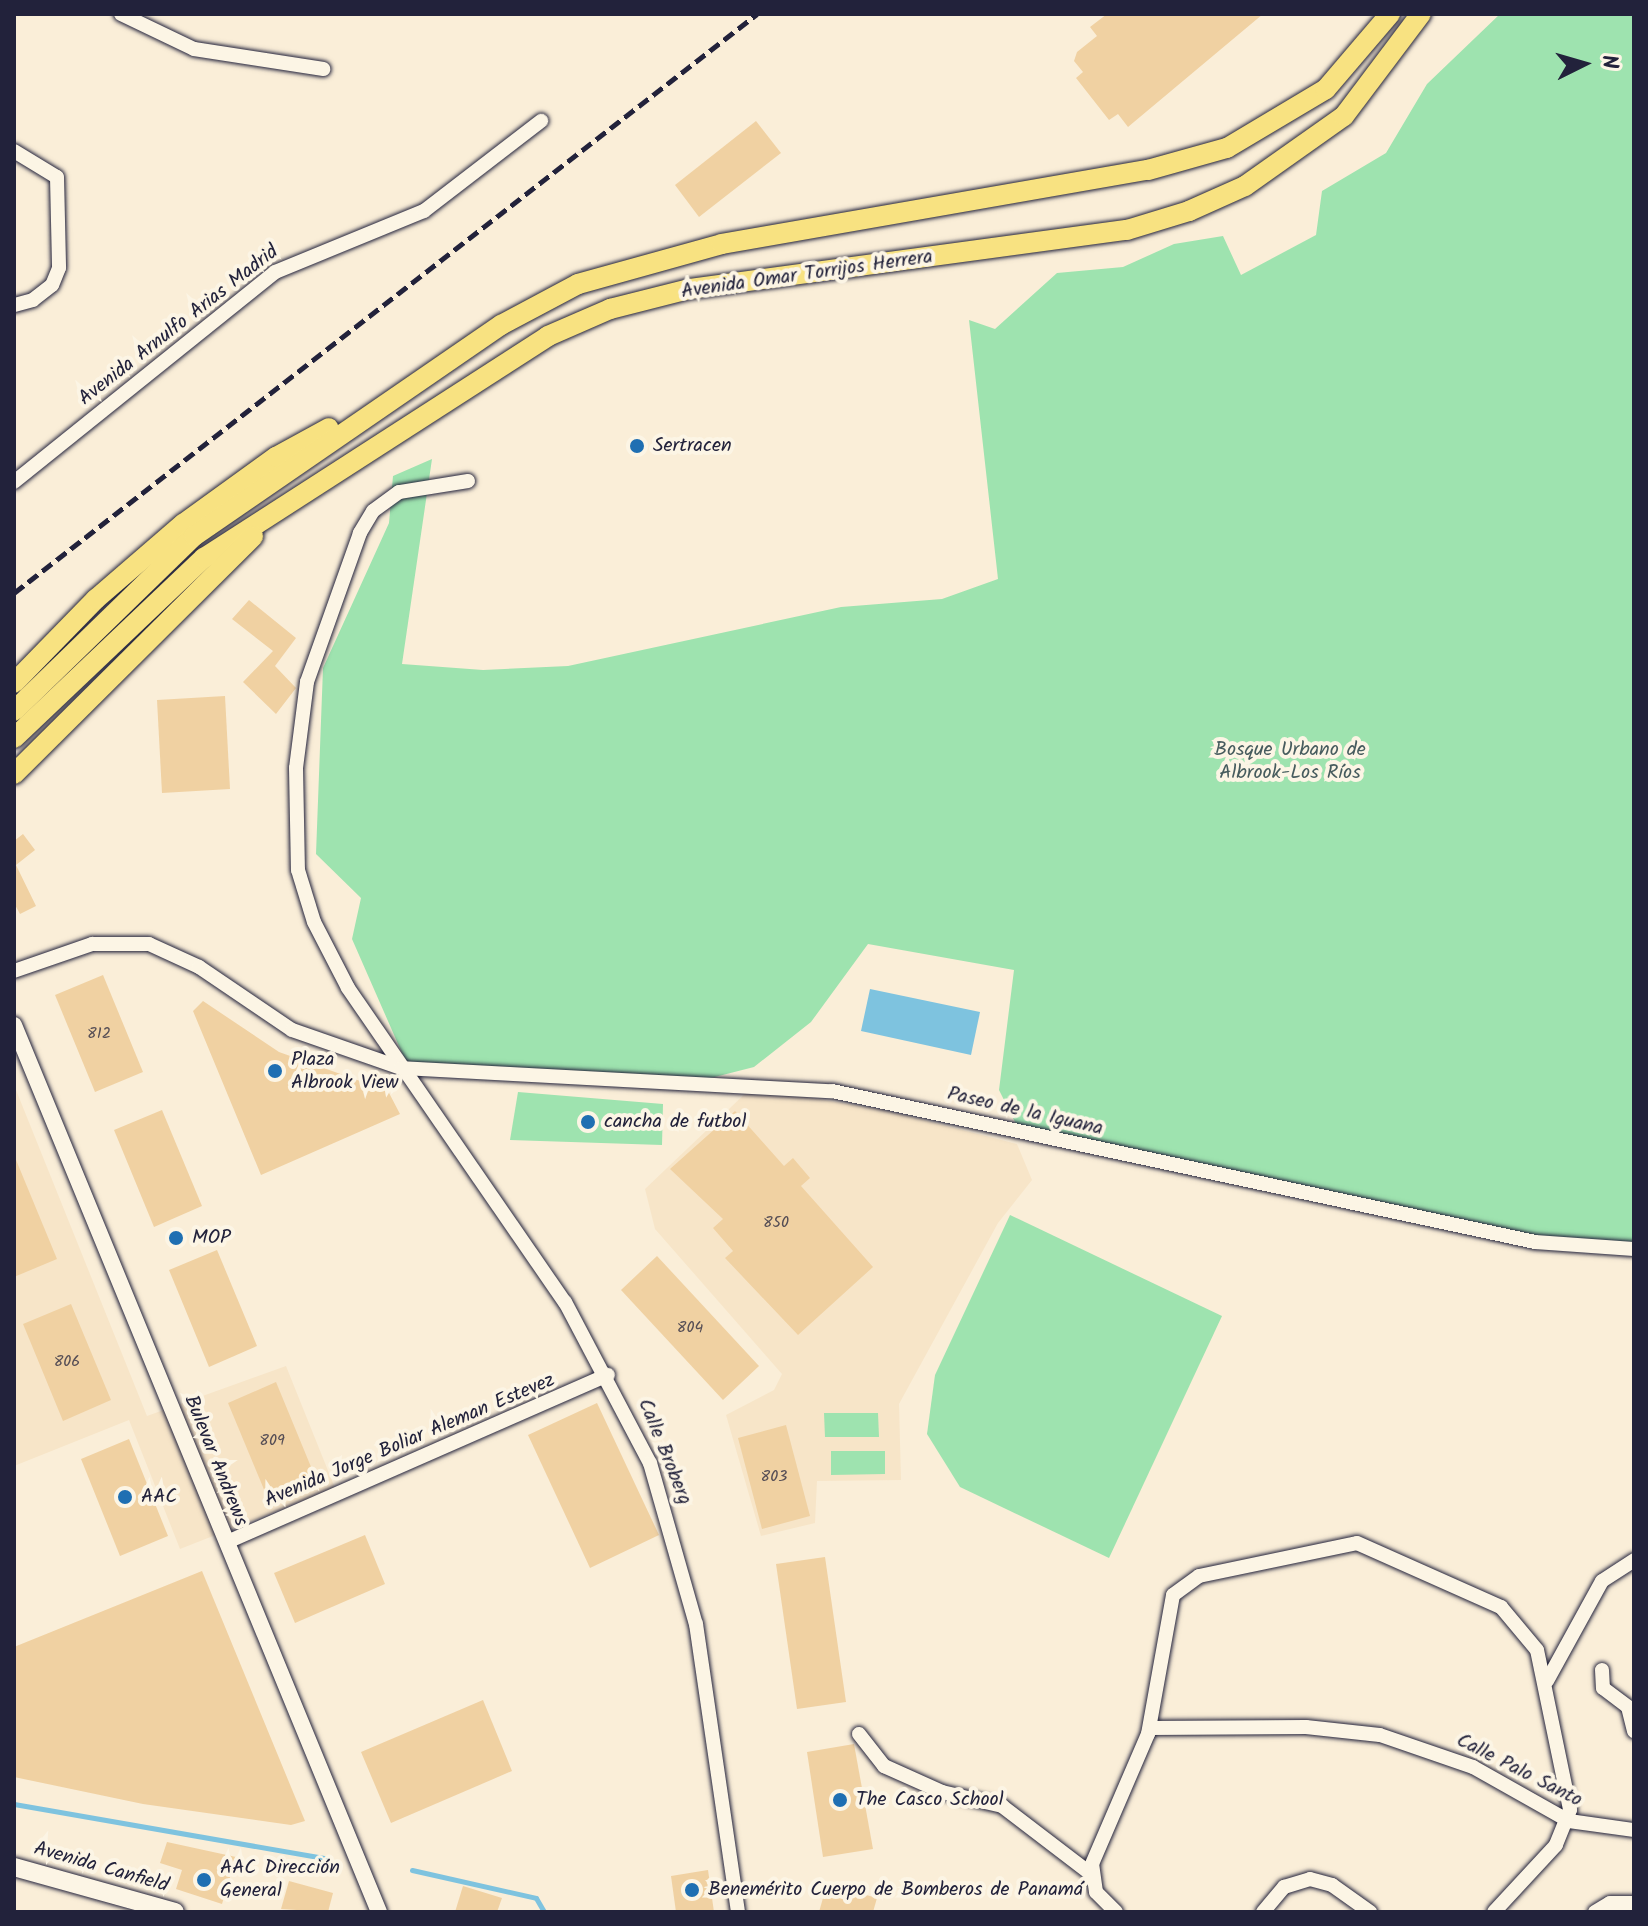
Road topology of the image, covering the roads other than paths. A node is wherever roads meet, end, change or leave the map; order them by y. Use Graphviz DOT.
graph roads {
  1 [pos="121,14"];
  2 [pos="1390,14"];
  3 [pos="1421,14"];
  4 [pos="323,69"];
  5 [pos="541,121"];
  6 [pos="14,151"];
  7 [pos="14,305"];
  8 [pos="377,408"];
  9 [pos="331,474"];
  10 [pos="468,481"];
  11 [pos="14,482"];
  12 [pos="14,683"];
  13 [pos="14,711"];
  14 [pos="14,738"];
  15 [pos="14,774"];
  16 [pos="14,971"];
  17 [pos="14,1025"];
  18 [pos="401,1068"];
  19 [pos="1634,1249"];
  20 [pos="608,1375"];
  21 [pos="227,1542"];
  22 [pos="1634,1560"];
  23 [pos="1602,1670"];
  24 [pos="1547,1681"];
  25 [pos="1150,1728"];
  26 [pos="1634,1731"];
  27 [pos="859,1734"];
  28 [pos="1569,1821"];
  29 [pos="1634,1830"];
  30 [pos="14,1867"];
  31 [pos="1091,1874"];
  32 [pos="1634,1903"];
  33 [pos="175,1912"];
  34 [pos="379,1912"];
  35 [pos="738,1912"];
  36 [pos="1116,1912"];
  37 [pos="1263,1912"];
  38 [pos="1370,1912"];
  39 [pos="1494,1912"];
  40 [pos="1595,1912"];
  1 -- 4 [label="street"];
  2 -- 8 [label="main road, Avenida Omar Torrijos Herrera"];
  3 -- 9 [label="main road, Avenida Omar Torrijos Herrera"];
  5 -- 11 [label="street, Avenida Arnulfo Arias Madrid"];
  6 -- 7 [label="street"];
  8 -- 12 [label="main road"];
  8 -- 13 [label="main road, Avenida Omar Torrijos Herrera"];
  9 -- 14 [label="main road, Avenida Omar Torrijos Herrera"];
  9 -- 15 [label="main road"];
  10 -- 18 [label="street, Calle Broberg"];
  16 -- 18 [label="street, Paseo de la Iguana"];
  17 -- 21 [label="street, Bulevar Andrews"];
  18 -- 19 [label="street, Paseo de la Iguana"];
  18 -- 20 [label="street, Calle Broberg"];
  20 -- 21 [label="street, Avenida Jorge Boliar Aleman Estevez"];
  20 -- 35 [label="street, Calle Broberg"];
  21 -- 34 [label="street, Bulevar Andrews"];
  22 -- 24 [label="street"];
  23 -- 26 [label="street"];
  24 -- 25 [label="street"];
  24 -- 28 [label="street"];
  25 -- 28 [label="street, Calle Palo Santo"];
  25 -- 31 [label="street"];
  27 -- 31 [label="street"];
  28 -- 29 [label="street, Calle Palo Santo"];
  28 -- 39 [label="street"];
  30 -- 33 [label="main road, Avenida Canfield"];
  31 -- 36 [label="street"];
  32 -- 40 [label="street"];
  37 -- 38 [label="street"];
}
